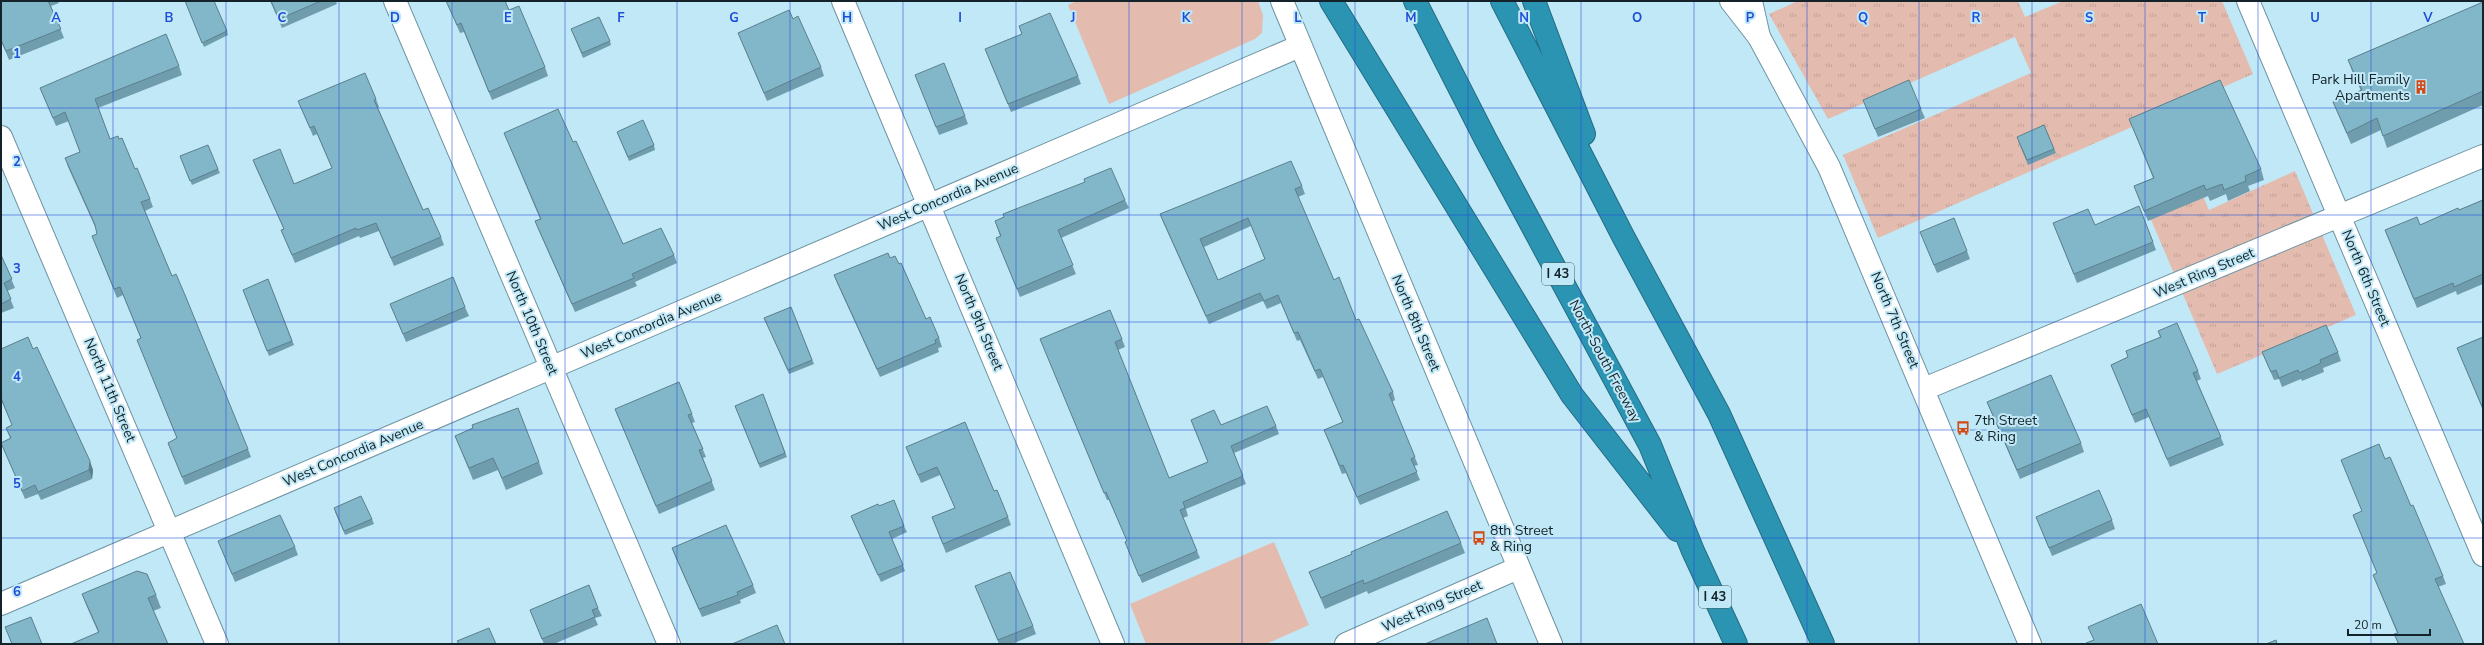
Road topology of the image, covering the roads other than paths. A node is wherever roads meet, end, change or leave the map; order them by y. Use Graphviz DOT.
graph roads {
  1 [pos="395,1"];
  2 [pos="843,1"];
  3 [pos="1282,1"];
  4 [pos="1331,1"];
  5 [pos="1415,1"];
  6 [pos="1502,1"];
  7 [pos="1534,1"];
  8 [pos="1731,1"];
  9 [pos="1751,1"];
  10 [pos="2248,1"];
  11 [pos="1759,37"];
  12 [pos="1300,46"];
  13 [pos="1,137"];
  14 [pos="2483,156"];
  15 [pos="930,205"];
  16 [pos="2340,217"];
  17 [pos="1624,238"];
  18 [pos="551,368"];
  19 [pos="1924,389"];
  20 [pos="170,532"];
  21 [pos="1693,551"];
  22 [pos="2483,555"];
  23 [pos="1518,568"];
  24 [pos="1,604"];
  25 [pos="217,644"];
  26 [pos="669,644"];
  27 [pos="1113,644"];
  28 [pos="1346,644"];
  29 [pos="1551,644"];
  30 [pos="1736,644"];
  31 [pos="1823,644"];
  32 [pos="2030,644"];
  1 -- 18 [label="street, North 10th Street"];
  2 -- 15 [label="street, North 9th Street"];
  3 -- 12 [label="street, North 8th Street"];
  4 -- 21 [label="highway"];
  5 -- 21 [label="highway, North-South Freeway / I 43"];
  6 -- 17 [label="highway"];
  7 -- 17 [label="highway"];
  8 -- 11 [label="street"];
  9 -- 11 [label="street, North 7th Street"];
  10 -- 16 [label="street, North 6th Street"];
  11 -- 19 [label="street, North 7th Street"];
  12 -- 15 [label="street, West Concordia Avenue"];
  12 -- 23 [label="street, North 8th Street"];
  13 -- 20 [label="street, North 11th Street"];
  14 -- 16 [label="street, West Ring Street"];
  15 -- 18 [label="street, West Concordia Avenue"];
  15 -- 27 [label="street, North 9th Street"];
  16 -- 19 [label="street, West Ring Street"];
  16 -- 22 [label="street, North 6th Street"];
  17 -- 31 [label="highway"];
  18 -- 20 [label="street, West Concordia Avenue"];
  18 -- 26 [label="street, North 10th Street"];
  19 -- 32 [label="street, North 7th Street"];
  20 -- 24 [label="street, West Concordia Avenue"];
  20 -- 25 [label="street, North 11th Street"];
  21 -- 30 [label="highway, North-South Freeway / I 43"];
  23 -- 28 [label="street, West Ring Street"];
  23 -- 29 [label="street, North 8th Street"];
}
